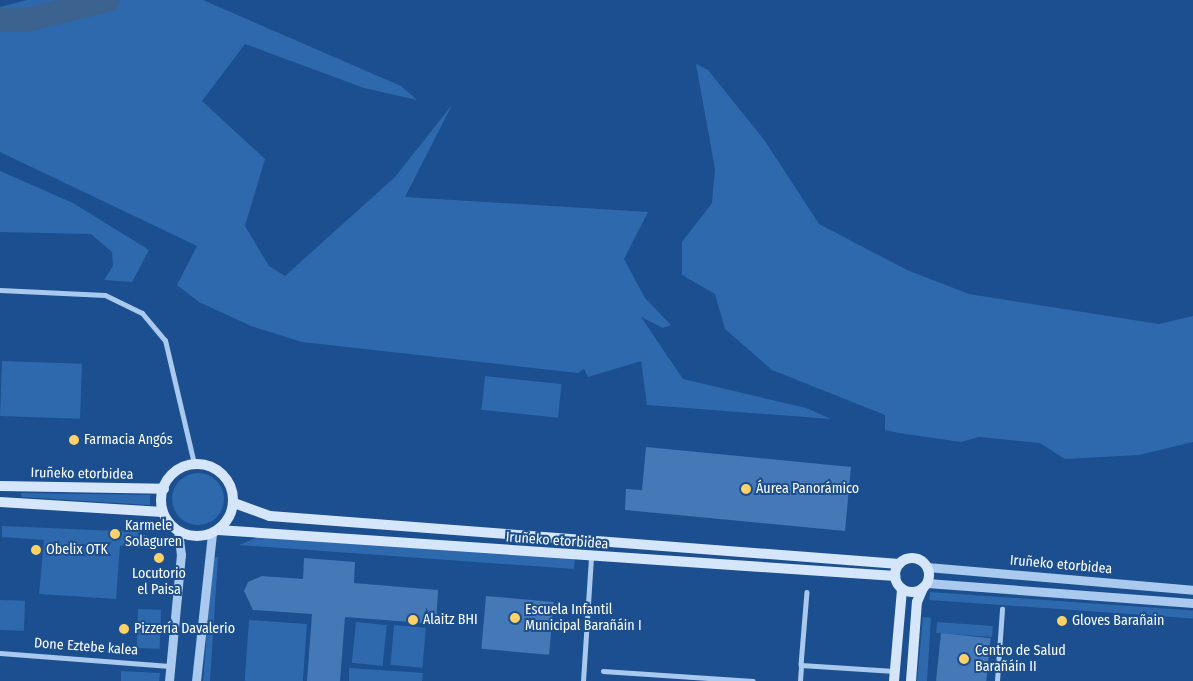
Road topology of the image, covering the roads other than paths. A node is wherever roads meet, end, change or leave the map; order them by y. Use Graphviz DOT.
graph roads {
  1 [pos="0,290"];
  2 [pos="194,464"];
  3 [pos="0,486"];
  4 [pos="164,489"];
  5 [pos="0,502"];
  6 [pos="234,503"];
  7 [pos="163,512"];
  8 [pos="178,531"];
  9 [pos="215,532"];
  10 [pos="591,557"];
  11 [pos="899,564"];
  12 [pos="927,567"];
  13 [pos="895,576"];
  14 [pos="925,586"];
  15 [pos="902,589"];
  16 [pos="1193,590"];
  17 [pos="807,592"];
  18 [pos="1193,604"];
  19 [pos="1002,609"];
  20 [pos="0,653"];
  21 [pos="801,665"];
  22 [pos="170,666"];
  23 [pos="603,672"];
  24 [pos="895,676"];
  25 [pos="689,679"];
  26 [pos="169,681"];
  27 [pos="196,681"];
  28 [pos="583,681"];
  29 [pos="753,681"];
  30 [pos="800,681"];
  31 [pos="910,681"];
  32 [pos="997,681"];
  1 -- 2 [label="street"];
  2 -- 4 [label="main road"];
  2 -- 6 [label="main road"];
  3 -- 4 [label="main road, Iruñeko etorbidea"];
  4 -- 7 [label="main road"];
  5 -- 7 [label="main road"];
  6 -- 9 [label="main road"];
  6 -- 11 [label="main road, Iruñeko etorbidea"];
  7 -- 8 [label="main road"];
  8 -- 9 [label="main road"];
  8 -- 22 [label="street"];
  9 -- 10 [label="main road, Iruñeko etorbidea"];
  9 -- 27 [label="street"];
  10 -- 13 [label="main road, Iruñeko etorbidea"];
  10 -- 28 [label="street"];
  11 -- 12 [label="main road"];
  11 -- 13 [label="main road"];
  12 -- 14 [label="main road"];
  12 -- 16 [label="street, Iruñeko etorbidea"];
  13 -- 15 [label="main road"];
  14 -- 15 [label="main road"];
  14 -- 18 [label="street, Iruñeko etorbidea"];
  14 -- 31 [label="main road"];
  15 -- 24 [label="main road"];
  17 -- 21 [label="street"];
  19 -- 32 [label="street"];
  20 -- 22 [label="street, Done Eztebe kalea"];
  21 -- 24 [label="street"];
  21 -- 30 [label="street"];
  22 -- 26 [label="street"];
  23 -- 25 [label="street"];
  25 -- 29 [label="street"];
}
